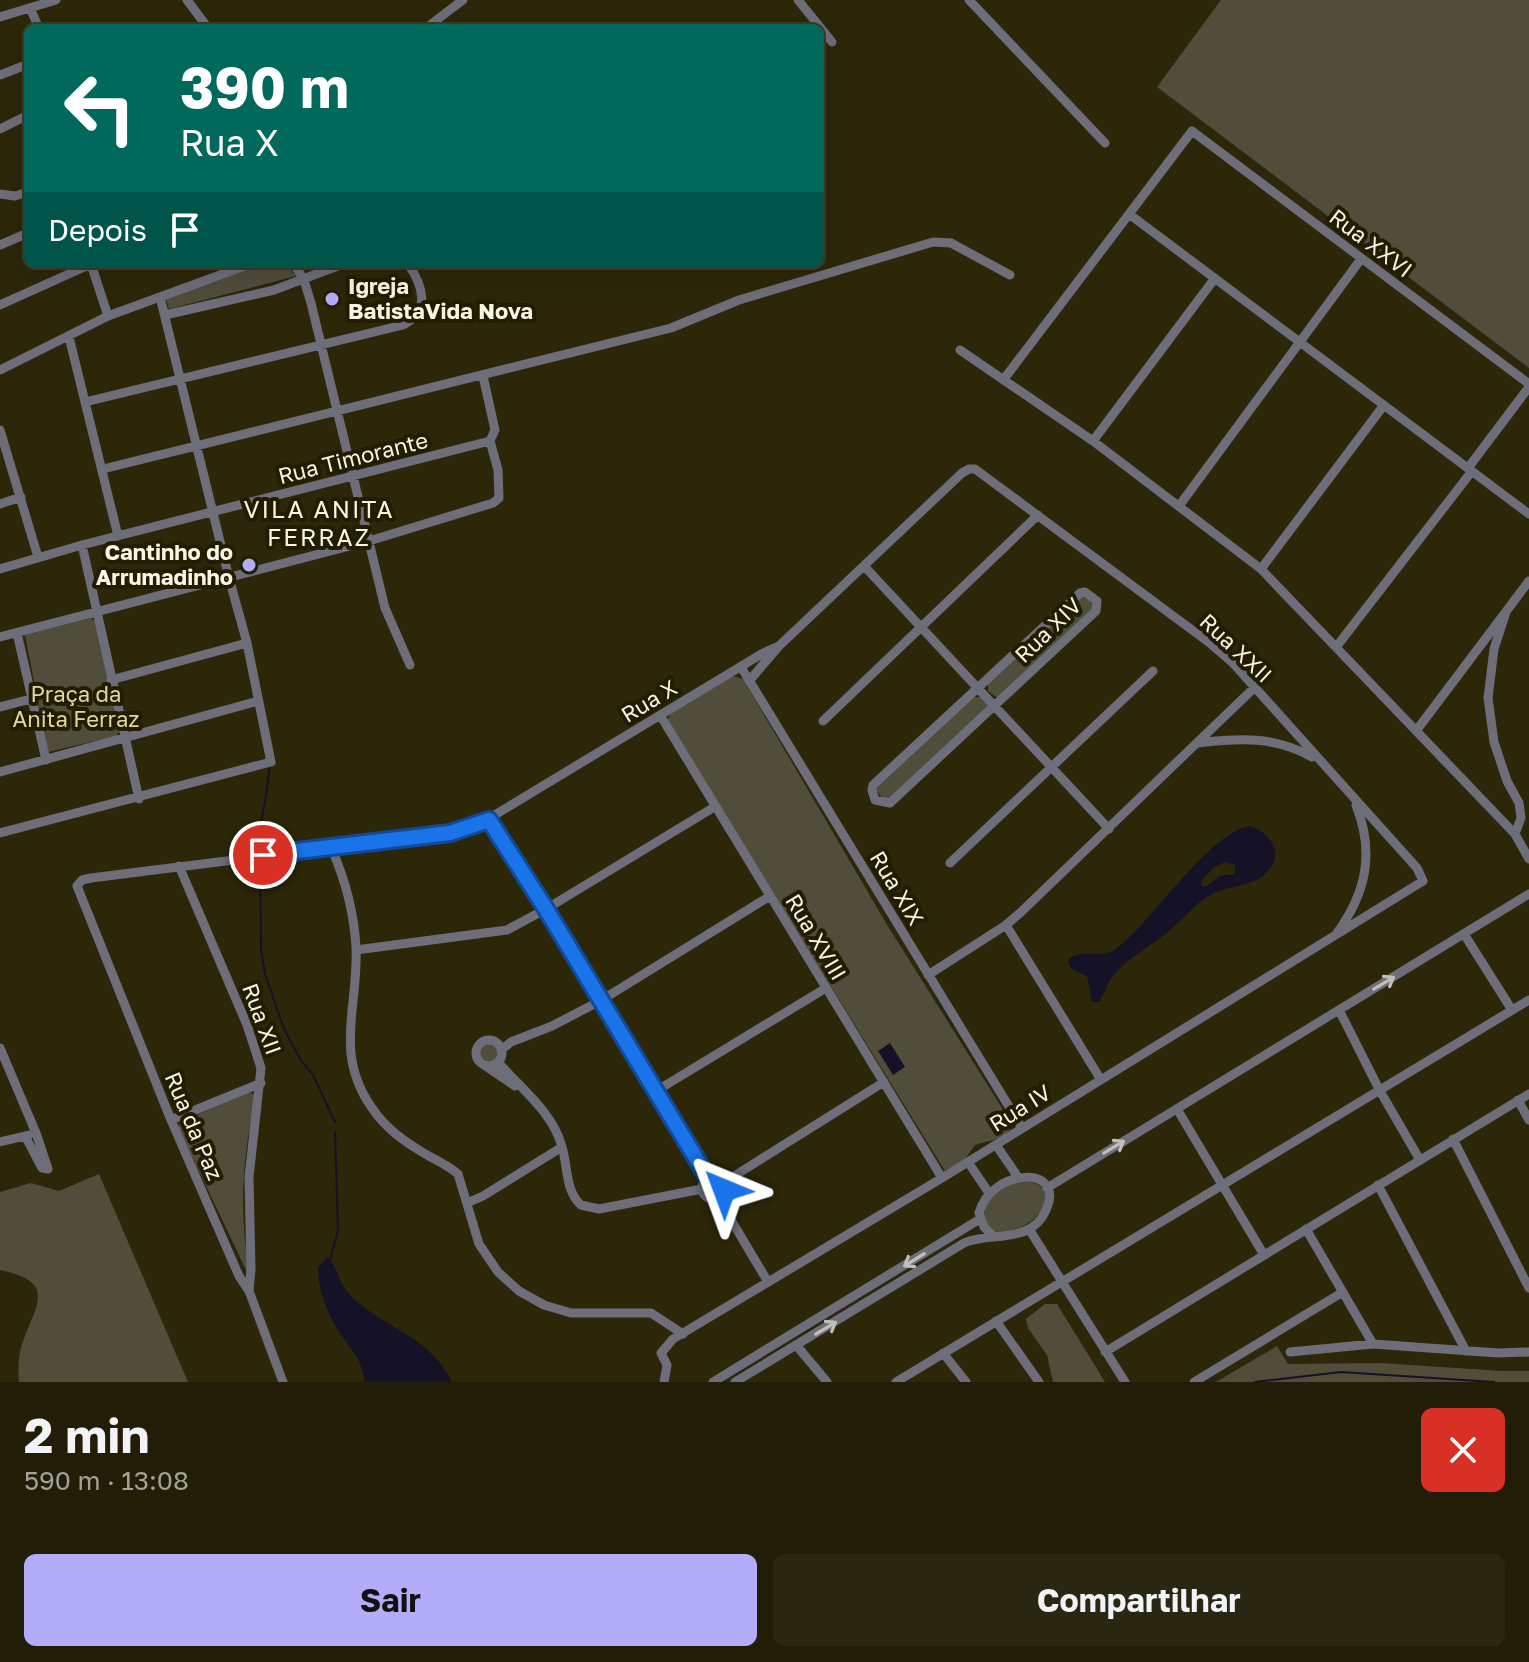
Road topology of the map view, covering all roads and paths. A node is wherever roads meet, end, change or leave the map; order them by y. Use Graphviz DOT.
graph roads {
  1 [pos="56,0"];
  2 [pos="187,0"];
  3 [pos="463,0"];
  4 [pos="798,0"];
  5 [pos="969,0"];
  6 [pos="30,8"];
  7 [pos="0,15"];
  8 [pos="37,24"];
  9 [pos="205,24"];
  10 [pos="431,24"];
  11 [pos="817,24"];
  12 [pos="824,32"];
  13 [pos="832,42"];
  14 [pos="24,66"];
  15 [pos="0,75"];
  16 [pos="24,117"];
  17 [pos="0,129"];
  18 [pos="1105,143"];
  19 [pos="24,193"];
  20 [pos="0,194"];
  21 [pos="1129,214"];
  22 [pos="24,235"];
  23 [pos="0,245"];
  24 [pos="1361,259"];
  25 [pos="82,268"];
  26 [pos="92,268"];
  27 [pos="239,268"];
  28 [pos="296,268"];
  29 [pos="333,268"];
  30 [pos="410,268"];
  31 [pos="1010,275"];
  32 [pos="1215,278"];
  33 [pos="304,280"];
  34 [pos="160,297"];
  35 [pos="0,305"];
  36 [pos="165,315"];
  37 [pos="108,316"];
  38 [pos="69,337"];
  39 [pos="1300,342"];
  40 [pos="321,345"];
  41 [pos="960,350"];
  42 [pos="0,370"];
  43 [pos="483,376"];
  44 [pos="1004,379"];
  45 [pos="182,380"];
  46 [pos="1529,385"];
  47 [pos="85,402"];
  48 [pos="1384,405"];
  49 [pos="338,411"];
  50 [pos="1,436"];
  51 [pos="1093,441"];
  52 [pos="487,442"];
  53 [pos="198,446"];
  54 [pos="103,469"];
  55 [pos="1470,470"];
  56 [pos="354,477"];
  57 [pos="992,481"];
  58 [pos="21,497"];
  59 [pos="0,504"];
  60 [pos="1179,506"];
  61 [pos="214,513"];
  62 [pos="1529,514"];
  63 [pos="1038,515"];
  64 [pos="118,536"];
  65 [pos="369,541"];
  66 [pos="82,545"];
  67 [pos="38,557"];
  68 [pos="865,567"];
  69 [pos="0,569"];
  70 [pos="1261,569"];
  71 [pos="229,578"];
  72 [pos="1529,581"];
  73 [pos="1506,612"];
  74 [pos="96,613"];
  75 [pos="922,627"];
  76 [pos="17,633"];
  77 [pos="0,637"];
  78 [pos="247,643"];
  79 [pos="779,646"];
  80 [pos="1337,646"];
  81 [pos="410,665"];
  82 [pos="741,667"];
  83 [pos="1153,671"];
  84 [pos="111,680"];
  85 [pos="749,681"];
  86 [pos="979,686"];
  87 [pos="1255,687"];
  88 [pos="31,699"];
  89 [pos="258,701"];
  90 [pos="995,705"];
  91 [pos="0,707"];
  92 [pos="660,715"];
  93 [pos="823,721"];
  94 [pos="1416,731"];
  95 [pos="125,736"];
  96 [pos="1198,743"];
  97 [pos="46,760"];
  98 [pos="1322,763"];
  99 [pos="1053,766"];
  100 [pos="0,772"];
  101 [pos="1354,798"];
  102 [pos="139,799"];
  103 [pos="716,806"];
  104 [pos="1525,816"];
  105 [pos="489,820"];
  106 [pos="1109,829"];
  107 [pos="0,833"];
  108 [pos="1515,834"];
  109 [pos="331,847"];
  110 [pos="1529,859"];
  111 [pos="950,863"];
  112 [pos="179,866"];
  113 [pos="1423,877"];
  114 [pos="79,883"];
  115 [pos="1529,894"];
  116 [pos="770,896"];
  117 [pos="546,909"];
  118 [pos="1006,925"];
  119 [pos="1464,934"];
  120 [pos="1333,938"];
  121 [pos="356,950"];
  122 [pos="928,975"];
  123 [pos="826,988"];
  124 [pos="1529,1000"];
  125 [pos="600,1001"];
  126 [pos="1339,1010"];
  127 [pos="1512,1010"];
  128 [pos="536,1032"];
  129 [pos="492,1041"];
  130 [pos="501,1050"];
  131 [pos="1,1054"];
  132 [pos="498,1062"];
  133 [pos="484,1065"];
  134 [pos="1101,1080"];
  135 [pos="884,1082"];
  136 [pos="261,1083"];
  137 [pos="522,1089"];
  138 [pos="656,1091"];
  139 [pos="1380,1091"];
  140 [pos="1529,1094"];
  141 [pos="1518,1100"];
  142 [pos="1177,1109"];
  143 [pos="171,1120"];
  144 [pos="1529,1120"];
  145 [pos="1022,1128"];
  146 [pos="36,1133"];
  147 [pos="25,1136"];
  148 [pos="1453,1139"];
  149 [pos="0,1142"];
  150 [pos="996,1145"];
  151 [pos="562,1147"];
  152 [pos="1420,1160"];
  153 [pos="968,1162"];
  154 [pos="1018,1177"];
  155 [pos="708,1178"];
  156 [pos="942,1178"];
  157 [pos="723,1183"];
  158 [pos="1222,1185"];
  159 [pos="1378,1185"];
  160 [pos="1047,1188"];
  161 [pos="702,1189"];
  162 [pos="989,1193"];
  163 [pos="718,1198"];
  164 [pos="467,1203"];
  165 [pos="980,1219"];
  166 [pos="1029,1229"];
  167 [pos="1306,1229"];
  168 [pos="992,1235"];
  169 [pos="1264,1255"];
  170 [pos="1061,1280"];
  171 [pos="768,1282"];
  172 [pos="1529,1288"];
  173 [pos="249,1291"];
  174 [pos="1343,1292"];
  175 [pos="996,1321"];
  176 [pos="683,1334"];
  177 [pos="1373,1344"];
  178 [pos="796,1345"];
  179 [pos="1466,1351"];
  180 [pos="1105,1352"];
  181 [pos="1290,1352"];
  182 [pos="1529,1352"];
  183 [pos="943,1353"];
  184 [pos="283,1382"];
  185 [pos="664,1382"];
  186 [pos="713,1382"];
  187 [pos="735,1382"];
  188 [pos="827,1382"];
  189 [pos="896,1382"];
  190 [pos="966,1382"];
  191 [pos="1039,1382"];
  192 [pos="1125,1382"];
  193 [pos="1194,1382"];
  1 -- 6 [label="street"];
  2 -- 9 [label="street"];
  3 -- 10 [label="street"];
  4 -- 11 [label="street"];
  5 -- 18 [label="street"];
  6 -- 7 [label="street"];
  6 -- 8 [label="street"];
  12 -- 13 [label="street"];
  14 -- 15 [label="street"];
  16 -- 17 [label="street"];
  19 -- 20 [label="street"];
  21 -- 24 [label="street, Rua XXVI"];
  21 -- 32 [label="street"];
  21 -- 44 [label="street"];
  22 -- 23 [label="street"];
  24 -- 39 [label="street"];
  24 -- 46 [label="street, Rua XXVI"];
  25 -- 35 [label="street"];
  26 -- 37 [label="street"];
  27 -- 34 [label="street"];
  28 -- 33 [label="street"];
  29 -- 33 [label="street"];
  30 -- 40 [label="street"];
  31 -- 43 [label="street"];
  32 -- 39 [label="street"];
  32 -- 51 [label="street"];
  33 -- 36 [label="street"];
  33 -- 40 [label="street"];
  34 -- 36 [label="street"];
  34 -- 37 [label="street"];
  36 -- 45 [label="street"];
  37 -- 38 [label="street"];
  38 -- 42 [label="street"];
  38 -- 47 [label="street"];
  39 -- 48 [label="street"];
  39 -- 60 [label="street"];
  40 -- 45 [label="street"];
  40 -- 49 [label="street"];
  41 -- 44 [label="street"];
  43 -- 49 [label="street"];
  43 -- 52 [label="street"];
  44 -- 51 [label="street"];
  45 -- 47 [label="street"];
  45 -- 53 [label="street"];
  46 -- 55 [label="street"];
  47 -- 54 [label="street"];
  48 -- 55 [label="street"];
  48 -- 70 [label="street"];
  49 -- 53 [label="street"];
  49 -- 56 [label="street"];
  50 -- 58 [label="street"];
  51 -- 60 [label="street"];
  52 -- 56 [label="street, Rua Timorante"];
  52 -- 65 [label="street"];
  53 -- 54 [label="street"];
  53 -- 61 [label="street"];
  54 -- 64 [label="street"];
  55 -- 62 [label="street"];
  55 -- 80 [label="street"];
  56 -- 61 [label="street, Rua Timorante"];
  56 -- 65 [label="street"];
  57 -- 63 [label="street, Rua XXII"];
  57 -- 68 [label="street, Rua X"];
  58 -- 59 [label="street"];
  58 -- 67 [label="street"];
  60 -- 70 [label="street"];
  61 -- 64 [label="street, Rua Timorante"];
  61 -- 71 [label="street"];
  63 -- 75 [label="street"];
  63 -- 87 [label="street, Rua XXII"];
  64 -- 66 [label="street, Rua Timorante"];
  65 -- 71 [label="street"];
  65 -- 81 [label="street"];
  66 -- 67 [label="street, Rua Timorante"];
  66 -- 74 [label="street"];
  67 -- 69 [label="street, Rua Timorante"];
  68 -- 75 [label="street"];
  68 -- 79 [label="street, Rua X"];
  70 -- 80 [label="street"];
  71 -- 74 [label="street"];
  71 -- 78 [label="street"];
  72 -- 73 [label="street"];
  73 -- 94 [label="street"];
  73 -- 104 [label="street"];
  74 -- 76 [label="street"];
  74 -- 84 [label="street"];
  75 -- 86 [label="street"];
  75 -- 93 [label="street"];
  76 -- 77 [label="street"];
  76 -- 88 [label="street"];
  78 -- 84 [label="street"];
  78 -- 89 [label="street"];
  79 -- 82 [label="street, Rua X"];
  79 -- 85 [label="street"];
  80 -- 94 [label="street"];
  82 -- 85 [label="street, Rua XIX"];
  82 -- 92 [label="street, Rua X"];
  83 -- 99 [label="street"];
  84 -- 95 [label="street"];
  85 -- 122 [label="street, Rua XIX"];
  86 -- 90 [label="street"];
  86 -- 90 [label="street, Rua XIV"];
  86 -- 90 [label="street, Rua XIV"];
  87 -- 96 [label="street"];
  87 -- 98 [label="street, Rua XXII"];
  88 -- 91 [label="street"];
  88 -- 97 [label="street"];
  89 -- 95 [label="street"];
  89 -- 102 [label="street"];
  90 -- 99 [label="street"];
  92 -- 103 [label="street, Rua XVIII"];
  92 -- 105 [label="street, Rua X"];
  94 -- 108 [label="street"];
  95 -- 97 [label="street"];
  95 -- 102 [label="street"];
  96 -- 98 [label="street"];
  96 -- 106 [label="street"];
  97 -- 100 [label="street"];
  98 -- 101 [label="street, Rua XXII"];
  99 -- 106 [label="street"];
  99 -- 111 [label="street"];
  101 -- 113 [label="street, Rua XXII"];
  101 -- 120 [label="street"];
  102 -- 107 [label="street"];
  103 -- 116 [label="street, Rua XVIII"];
  103 -- 117 [label="street"];
  104 -- 108 [label="street"];
  105 -- 109 [label="street, Rua X"];
  105 -- 117 [label="street"];
  106 -- 118 [label="street"];
  108 -- 110 [label="street"];
  109 -- 112 [label="street, Rua X"];
  109 -- 121 [label="street"];
  112 -- 114 [label="street, Rua X"];
  112 -- 136 [label="street, Rua XII"];
  113 -- 120 [label="street, Rua IV"];
  114 -- 143 [label="street, Rua da Paz"];
  115 -- 119 [label="street"];
  116 -- 123 [label="street, Rua XVIII"];
  116 -- 125 [label="street"];
  117 -- 121 [label="street"];
  117 -- 125 [label="street"];
  118 -- 122 [label="street"];
  118 -- 134 [label="street"];
  126 -- 119 [label="street, one-way"];
  119 -- 127 [label="street"];
  120 -- 134 [label="street, Rua IV"];
  121 -- 164 [label="street"];
  122 -- 145 [label="street, Rua XIX"];
  123 -- 135 [label="street, Rua XVIII"];
  123 -- 138 [label="street"];
  124 -- 127 [label="street"];
  125 -- 128 [label="street"];
  125 -- 138 [label="street"];
  126 -- 139 [label="street"];
  126 -- 142 [label="street"];
  127 -- 139 [label="street"];
  128 -- 129 [label="street"];
  128 -- 130 [label="street"];
  129 -- 130 [label="street"];
  129 -- 133 [label="street"];
  130 -- 132 [label="street"];
  131 -- 146 [label="street"];
  132 -- 133 [label="street"];
  132 -- 137 [label="street"];
  133 -- 137 [label="street"];
  134 -- 145 [label="street, Rua IV"];
  135 -- 156 [label="street, Rua XVIII"];
  135 -- 157 [label="street"];
  136 -- 143 [label="street"];
  136 -- 173 [label="street, Rua XII"];
  137 -- 151 [label="street"];
  138 -- 155 [label="street"];
  139 -- 152 [label="street"];
  139 -- 158 [label="street"];
  140 -- 141 [label="street"];
  141 -- 144 [label="street"];
  141 -- 148 [label="street"];
  142 -- 158 [label="street"];
  160 -- 142 [label="street, one-way"];
  143 -- 173 [label="street, Rua da Paz"];
  145 -- 150 [label="street, Rua IV"];
  146 -- 147 [label="street"];
  146 -- 147 [label="street"];
  147 -- 149 [label="street"];
  148 -- 152 [label="street"];
  148 -- 172 [label="street"];
  150 -- 153 [label="street, Rua IV"];
  150 -- 154 [label="street"];
  151 -- 161 [label="street"];
  151 -- 164 [label="street"];
  152 -- 159 [label="street"];
  153 -- 156 [label="street, Rua IV"];
  153 -- 162 [label="street"];
  154 -- 160 [label="street"];
  154 -- 162 [label="street"];
  155 -- 157 [label="street"];
  155 -- 161 [label="street"];
  156 -- 171 [label="street, Rua IV"];
  157 -- 163 [label="street"];
  158 -- 169 [label="street"];
  158 -- 170 [label="street"];
  159 -- 167 [label="street"];
  159 -- 179 [label="street"];
  160 -- 166 [label="street"];
  161 -- 163 [label="street"];
  162 -- 165 [label="street"];
  163 -- 171 [label="street"];
  164 -- 176 [label="street"];
  165 -- 168 [label="street"];
  165 -- 186 [label="street, one-way"];
  166 -- 168 [label="street"];
  166 -- 170 [label="street"];
  167 -- 169 [label="street"];
  167 -- 174 [label="street"];
  178 -- 168 [label="street, one-way"];
  169 -- 180 [label="street"];
  170 -- 175 [label="street"];
  170 -- 180 [label="street"];
  171 -- 176 [label="street, Rua IV"];
  173 -- 184 [label="street, Rua da Paz"];
  174 -- 177 [label="street"];
  174 -- 193 [label="street"];
  175 -- 183 [label="street"];
  175 -- 191 [label="street"];
  176 -- 185 [label="street, Rua IV"];
  177 -- 179 [label="street"];
  177 -- 181 [label="street"];
  178 -- 187 [label="street"];
  178 -- 188 [label="street"];
  179 -- 182 [label="street"];
  180 -- 192 [label="street"];
  183 -- 189 [label="street"];
  183 -- 190 [label="street"];
}
